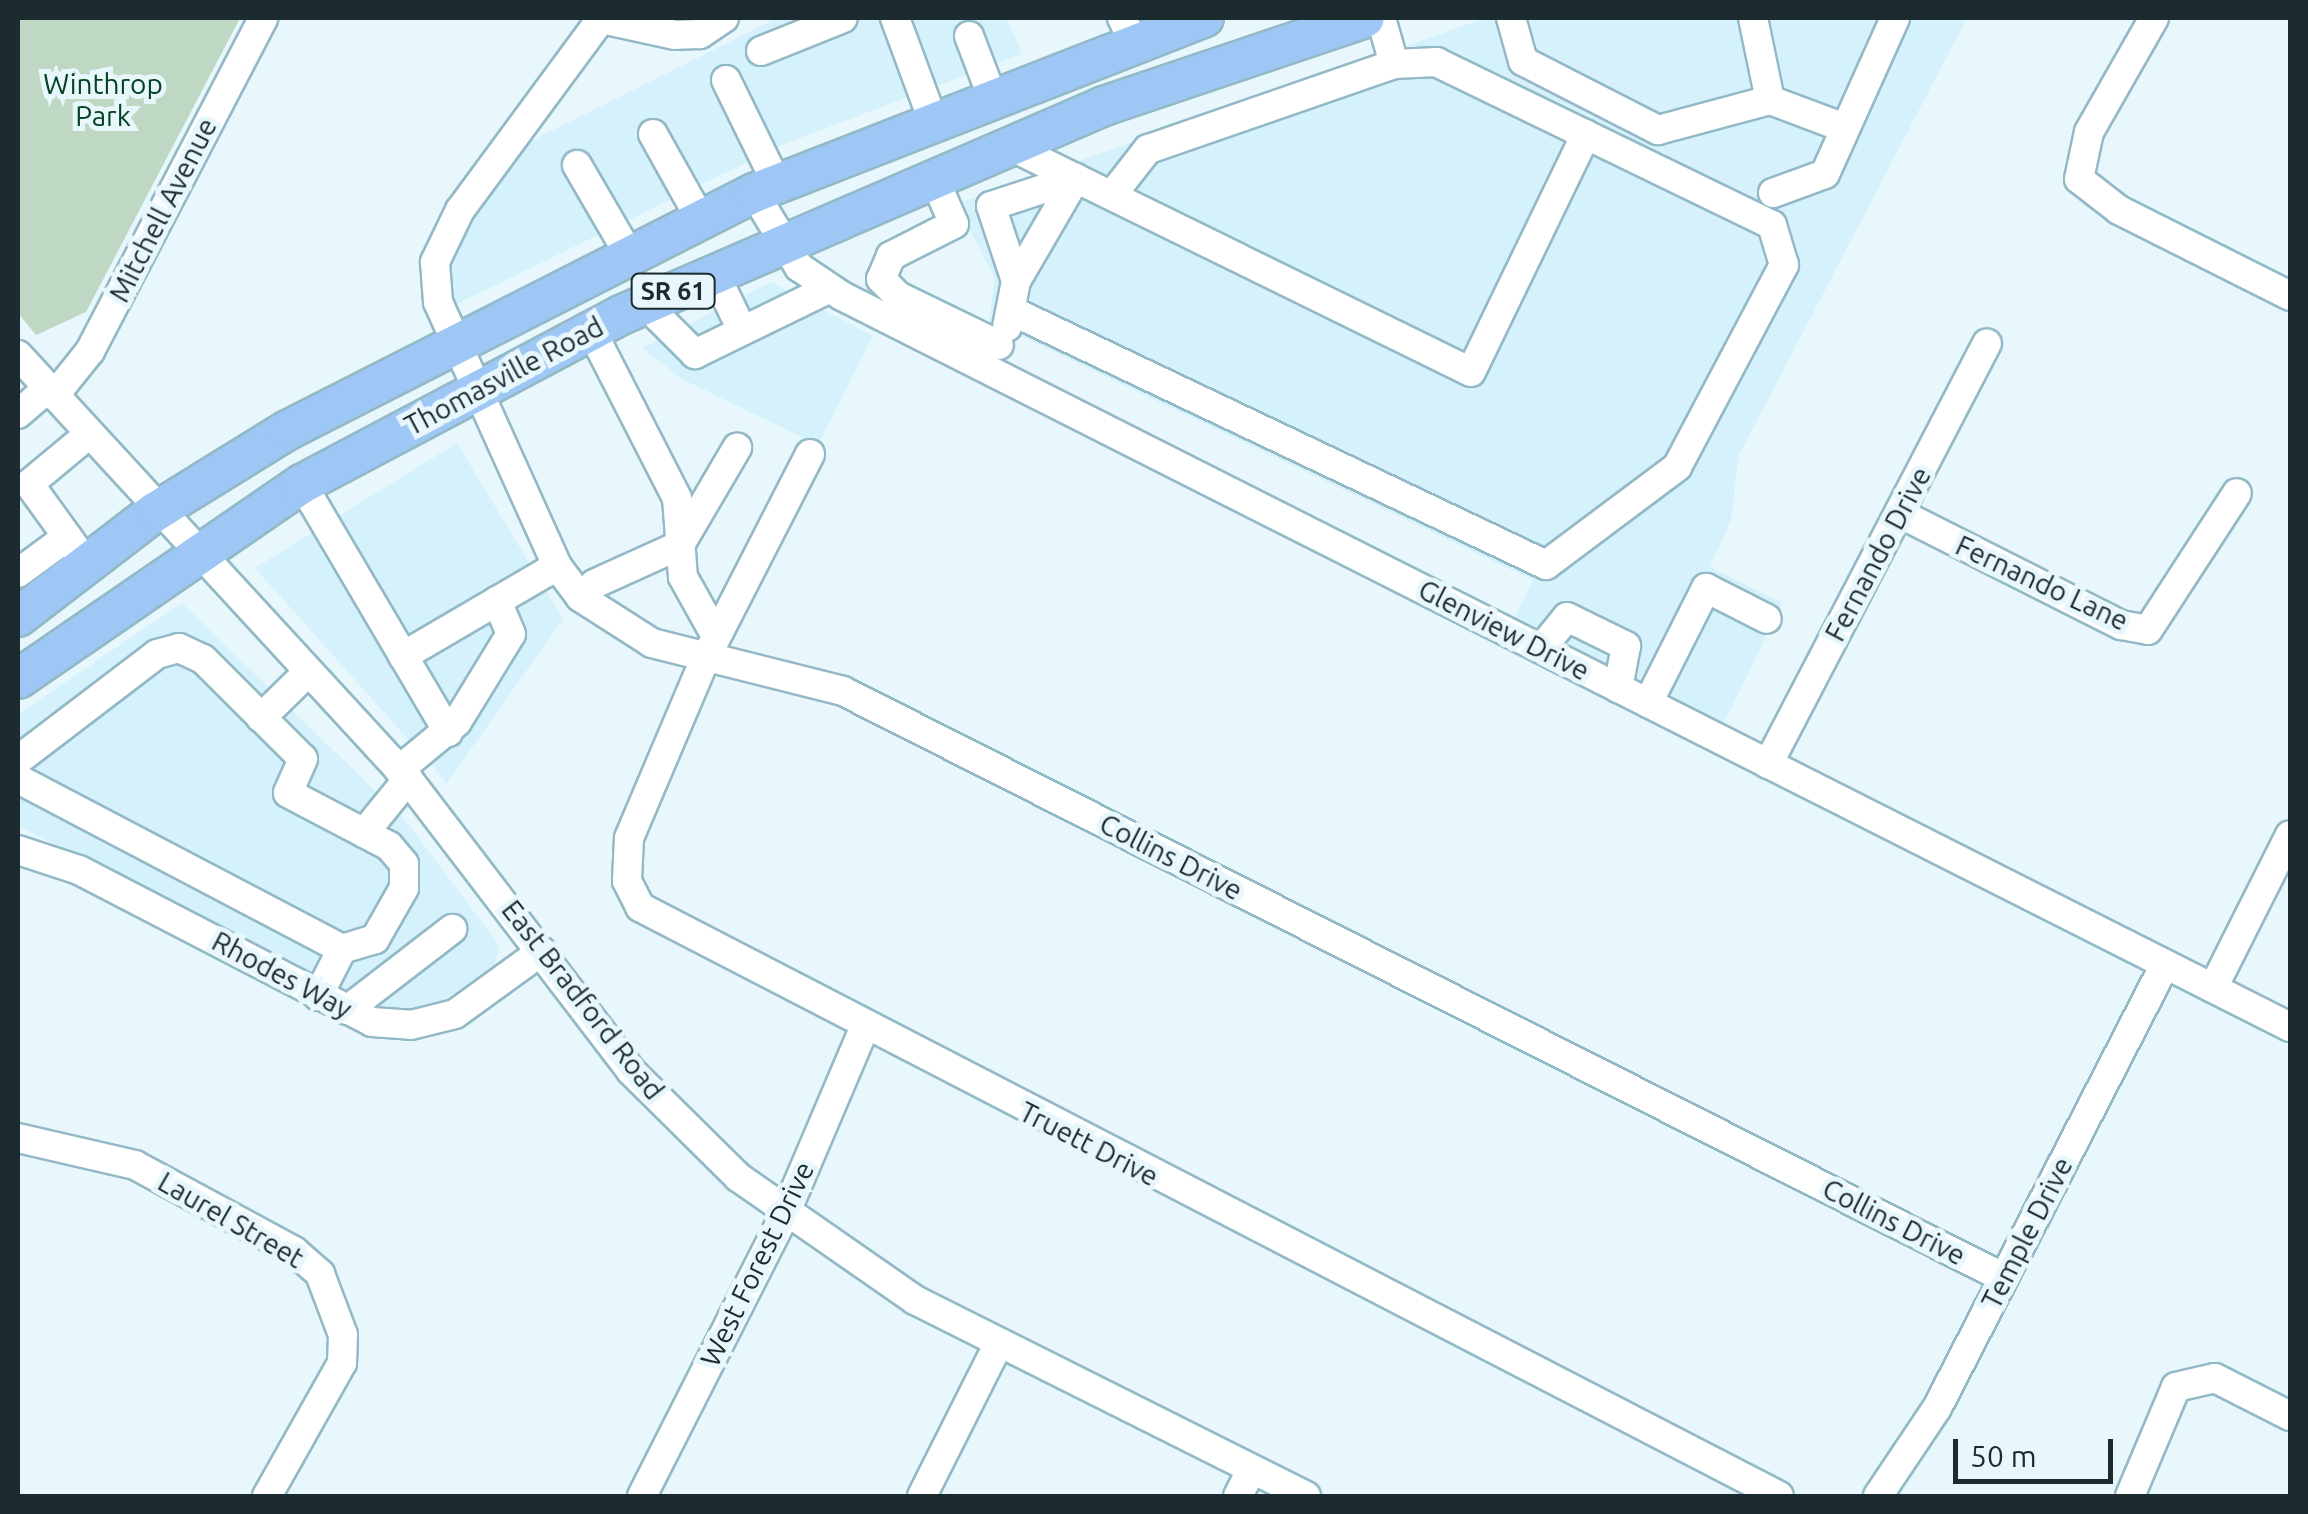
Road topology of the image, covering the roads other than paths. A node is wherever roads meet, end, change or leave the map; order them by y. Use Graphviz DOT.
graph roads {
  1 [pos="263,18"];
  2 [pos="724,18"];
  3 [pos="843,18"];
  4 [pos="895,18"];
  5 [pos="1204,18"];
  6 [pos="1365,18"];
  7 [pos="1381,18"];
  8 [pos="1510,18"];
  9 [pos="1753,18"];
  10 [pos="1896,18"];
  11 [pos="2154,18"];
  12 [pos="671,26"];
  13 [pos="1128,30"];
  14 [pos="970,36"];
  15 [pos="762,51"];
  16 [pos="1394,64"];
  17 [pos="726,80"];
  18 [pos="992,99"];
  19 [pos="1770,100"];
  20 [pos="934,121"];
  21 [pos="1846,128"];
  22 [pos="652,134"];
  23 [pos="1586,134"];
  24 [pos="1010,146"];
  25 [pos="577,164"];
  26 [pos="934,178"];
  27 [pos="1076,178"];
  28 [pos="766,188"];
  29 [pos="1773,193"];
  30 [pos="1112,196"];
  31 [pos="701,220"];
  32 [pos="780,242"];
  33 [pos="630,256"];
  34 [pos="714,272"];
  35 [pos="1016,281"];
  36 [pos="828,288"];
  37 [pos="2290,296"];
  38 [pos="645,304"];
  39 [pos="1014,312"];
  40 [pos="591,330"];
  41 [pos="742,330"];
  42 [pos="459,343"];
  43 [pos="1987,344"];
  44 [pos="18,355"];
  45 [pos="993,357"];
  46 [pos="480,388"];
  47 [pos="50,392"];
  48 [pos="18,414"];
  49 [pos="88,435"];
  50 [pos="736,448"];
  51 [pos="810,454"];
  52 [pos="302,484"];
  53 [pos="2237,493"];
  54 [pos="155,512"];
  55 [pos="1898,514"];
  56 [pos="680,544"];
  57 [pos="77,551"];
  58 [pos="192,554"];
  59 [pos="556,566"];
  60 [pos="18,573"];
  61 [pos="594,584"];
  62 [pos="497,601"];
  63 [pos="18,617"];
  64 [pos="1767,619"];
  65 [pos="710,648"];
  66 [pos="1541,649"];
  67 [pos="404,656"];
  68 [pos="307,673"];
  69 [pos="18,678"];
  70 [pos="1618,688"];
  71 [pos="1648,703"];
  72 [pos="262,718"];
  73 [pos="448,732"];
  74 [pos="18,760"];
  75 [pos="1768,764"];
  76 [pos="404,775"];
  77 [pos="18,779"];
  78 [pos="364,833"];
  79 [pos="2290,835"];
  80 [pos="18,850"];
  81 [pos="452,929"];
  82 [pos="342,949"];
  83 [pos="542,952"];
  84 [pos="2165,964"];
  85 [pos="2213,988"];
  86 [pos="318,996"];
  87 [pos="347,1010"];
  88 [pos="2290,1027"];
  89 [pos="864,1029"];
  90 [pos="18,1138"];
  91 [pos="785,1214"];
  92 [pos="2004,1278"];
  93 [pos="999,1343"];
  94 [pos="2290,1416"];
  95 [pos="1251,1470"];
  96 [pos="1274,1490"];
  97 [pos="268,1496"];
  98 [pos="642,1496"];
  99 [pos="922,1496"];
  100 [pos="1238,1496"];
  101 [pos="1306,1496"];
  102 [pos="1780,1496"];
  103 [pos="1878,1496"];
  104 [pos="2130,1496"];
  1 -- 47 [label="street, Mitchell Avenue"];
  2 -- 12 [label="street"];
  3 -- 15 [label="street"];
  4 -- 20 [label="street"];
  5 -- 13 [label="main road, Thomasville Road / SR 61"];
  6 -- 24 [label="main road, Thomasville Road / SR 61"];
  7 -- 16 [label="street"];
  8 -- 19 [label="street"];
  9 -- 19 [label="street"];
  10 -- 21 [label="street"];
  11 -- 37 [label="street"];
  12 -- 42 [label="street, Collins Drive"];
  13 -- 18 [label="main road, Thomasville Road / SR 61"];
  14 -- 18 [label="street"];
  16 -- 23 [label="street"];
  16 -- 30 [label="street"];
  17 -- 28 [label="street, Glenview Drive"];
  18 -- 20 [label="main road, Thomasville Road / SR 61"];
  18 -- 24 [label="main road"];
  19 -- 21 [label="street"];
  20 -- 28 [label="main road, Thomasville Road / SR 61"];
  21 -- 29 [label="street"];
  22 -- 31 [label="street"];
  23 -- 30 [label="street"];
  23 -- 39 [label="street"];
  24 -- 26 [label="main road, Thomasville Road / SR 61"];
  24 -- 27 [label="street"];
  25 -- 33 [label="street"];
  26 -- 32 [label="main road, Thomasville Road / SR 61"];
  26 -- 45 [label="street"];
  27 -- 30 [label="street"];
  27 -- 35 [label="street"];
  27 -- 35 [label="street"];
  28 -- 31 [label="main road, Thomasville Road / SR 61"];
  28 -- 32 [label="street, Glenview Drive"];
  31 -- 33 [label="main road, Thomasville Road / SR 61"];
  32 -- 34 [label="main road, Thomasville Road / SR 61"];
  32 -- 36 [label="street, Glenview Drive"];
  33 -- 42 [label="main road, Thomasville Road / SR 61"];
  34 -- 38 [label="main road, Thomasville Road / SR 61"];
  34 -- 41 [label="street"];
  35 -- 39 [label="street"];
  36 -- 41 [label="street"];
  36 -- 45 [label="street, Glenview Drive"];
  38 -- 40 [label="main road, Thomasville Road / SR 61"];
  38 -- 41 [label="street"];
  39 -- 45 [label="street"];
  40 -- 46 [label="main road, Thomasville Road / SR 61"];
  40 -- 56 [label="street"];
  42 -- 46 [label="street, Collins Drive"];
  42 -- 54 [label="main road, Thomasville Road / SR 61"];
  43 -- 55 [label="street, Fernando Drive"];
  44 -- 47 [label="street, East Bradford Road"];
  45 -- 66 [label="street, Glenview Drive"];
  46 -- 52 [label="main road, Thomasville Road / SR 61"];
  46 -- 59 [label="street, Collins Drive"];
  47 -- 48 [label="street, Mitchell Avenue"];
  47 -- 49 [label="street, East Bradford Road"];
  49 -- 54 [label="street, East Bradford Road"];
  49 -- 57 [label="street"];
  50 -- 56 [label="street"];
  51 -- 65 [label="street, Truett Drive"];
  52 -- 58 [label="main road, Thomasville Road / SR 61"];
  52 -- 67 [label="street"];
  53 -- 55 [label="street, Fernando Lane"];
  54 -- 57 [label="main road, Thomasville Road / SR 61"];
  54 -- 58 [label="street, East Bradford Road"];
  55 -- 75 [label="street, Fernando Drive"];
  56 -- 61 [label="street"];
  56 -- 65 [label="street"];
  57 -- 60 [label="street"];
  57 -- 63 [label="main road, Thomasville Road / SR 61"];
  58 -- 68 [label="street, East Bradford Road"];
  58 -- 69 [label="main road, Thomasville Road / SR 61"];
  59 -- 62 [label="street"];
  59 -- 65 [label="street, Collins Drive"];
  62 -- 67 [label="street"];
  62 -- 73 [label="street"];
  64 -- 71 [label="street"];
  65 -- 89 [label="street, Truett Drive"];
  65 -- 92 [label="street, Collins Drive"];
  66 -- 70 [label="street, Glenview Drive"];
  66 -- 70 [label="street"];
  67 -- 73 [label="street"];
  68 -- 72 [label="street"];
  68 -- 76 [label="street, East Bradford Road"];
  70 -- 71 [label="street, Glenview Drive"];
  71 -- 75 [label="street, Glenview Drive"];
  72 -- 74 [label="street"];
  72 -- 78 [label="street"];
  73 -- 76 [label="street"];
  75 -- 84 [label="street, Glenview Drive"];
  76 -- 78 [label="street"];
  76 -- 83 [label="street, East Bradford Road"];
  77 -- 82 [label="street"];
  78 -- 82 [label="street"];
  79 -- 85 [label="street"];
  80 -- 86 [label="street, Rhodes Way"];
  81 -- 87 [label="street"];
  82 -- 86 [label="street"];
  83 -- 87 [label="street, Rhodes Way"];
  83 -- 91 [label="street, East Bradford Road"];
  84 -- 85 [label="street, Glenview Drive"];
  84 -- 92 [label="street, Temple Drive"];
  85 -- 88 [label="street, Glenview Drive"];
  86 -- 87 [label="street, Rhodes Way"];
  89 -- 91 [label="street, West Forest Drive"];
  89 -- 102 [label="street, Truett Drive"];
  90 -- 97 [label="street, Laurel Street"];
  91 -- 93 [label="street, East Bradford Road"];
  91 -- 98 [label="street, West Forest Drive"];
  92 -- 103 [label="street, Temple Drive"];
  93 -- 95 [label="street, East Bradford Road"];
  93 -- 99 [label="street"];
  94 -- 104 [label="street"];
  95 -- 96 [label="street, East Bradford Road"];
  95 -- 100 [label="street"];
  96 -- 101 [label="street, East Bradford Road"];
}
